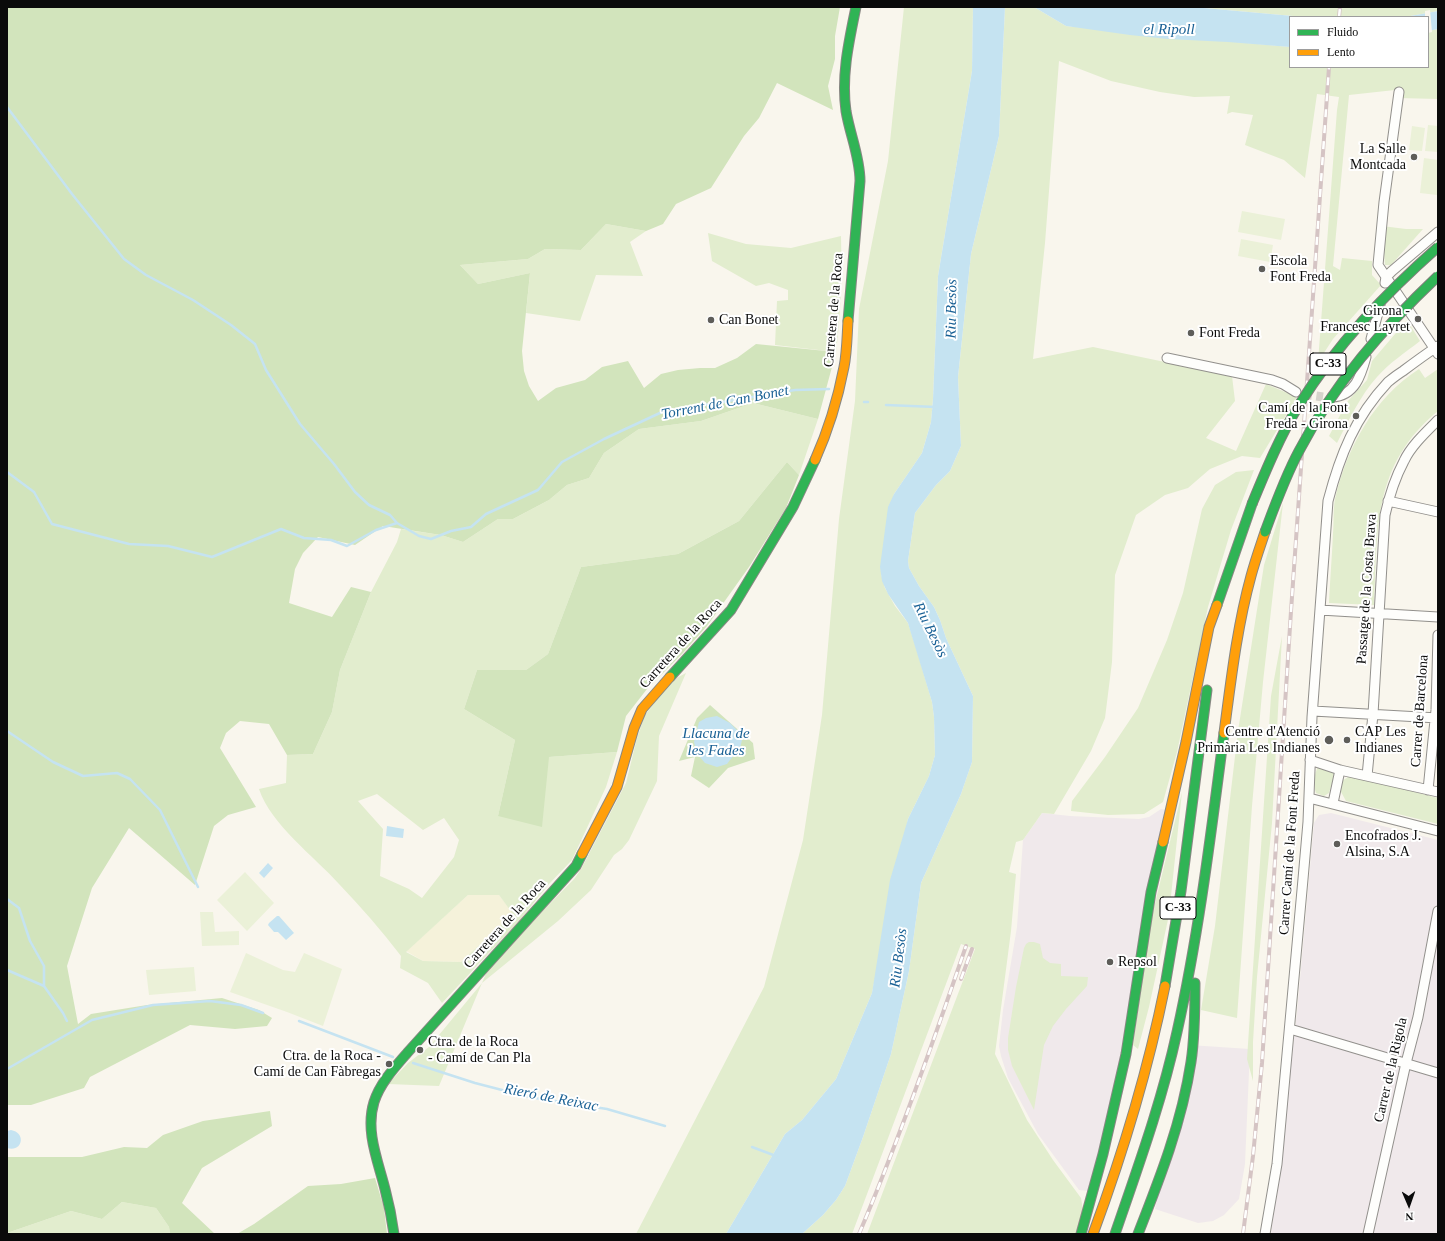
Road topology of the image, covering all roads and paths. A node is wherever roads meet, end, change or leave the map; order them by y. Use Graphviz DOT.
graph roads {
  1 [pos="856,7"];
  2 [pos="1399,92"];
  3 [pos="1438,232"];
  4 [pos="1438,247"];
  5 [pos="1438,276"];
  6 [pos="1386,277"];
  7 [pos="1437,349"];
  8 [pos="1167,358"];
  9 [pos="1296,392"];
  10 [pos="1323,398"];
  11 [pos="1438,420"];
  12 [pos="1388,501"];
  13 [pos="1438,512"];
  14 [pos="1229,574"];
  15 [pos="1320,610"];
  16 [pos="1379,612"];
  17 [pos="1438,617"];
  18 [pos="1438,635"];
  19 [pos="1212,658"];
  20 [pos="1208,680"];
  21 [pos="1313,711"];
  22 [pos="1373,714"];
  23 [pos="1437,718"];
  24 [pos="1310,760"];
  25 [pos="1340,770"];
  26 [pos="1367,776"];
  27 [pos="1428,790"];
  28 [pos="1438,792"];
  29 [pos="1309,798"];
  30 [pos="1333,803"];
  31 [pos="1438,831"];
  32 [pos="1438,911"];
  33 [pos="1196,929"];
  34 [pos="1290,1029"];
  35 [pos="1406,1063"];
  36 [pos="1438,1073"];
  37 [pos="394,1234"];
  38 [pos="1081,1234"];
  39 [pos="1093,1234"];
  40 [pos="1114,1234"];
  41 [pos="1138,1234"];
  42 [pos="1265,1234"];
  43 [pos="1368,1234"];
  1 -- 37 [label="main road, Carretera de la Roca"];
  2 -- 6 [label="street"];
  3 -- 6 [label="street"];
  4 -- 14 [label="main road, C-33, bridge"];
  5 -- 33 [label="main road, C-33, bridge"];
  6 -- 7 [label="street"];
  6 -- 10 [label="street"];
  7 -- 15 [label="street, Carrer Camí de la Font Freda"];
  8 -- 9 [label="street"];
  11 -- 12 [label="street, Passatge de la Costa Brava"];
  12 -- 13 [label="street"];
  12 -- 16 [label="street, Passatge de la Costa Brava"];
  14 -- 19 [label="main road, C-33"];
  14 -- 38 [label="main road"];
  15 -- 16 [label="street"];
  15 -- 21 [label="street, Carrer Camí de la Font Freda"];
  16 -- 17 [label="street"];
  16 -- 22 [label="street, Passatge de la Costa Brava"];
  18 -- 23 [label="street, Carrer de Barcelona"];
  20 -- 39 [label="main road, C-33"];
  21 -- 22 [label="street"];
  21 -- 24 [label="street, Carrer Camí de la Font Freda"];
  22 -- 23 [label="street"];
  22 -- 26 [label="street, Passatge de la Costa Brava"];
  23 -- 27 [label="street, Carrer de Barcelona"];
  24 -- 25 [label="street"];
  24 -- 29 [label="street, Carrer Camí de la Font Freda"];
  25 -- 26 [label="street"];
  25 -- 30 [label="street"];
  26 -- 27 [label="street"];
  27 -- 28 [label="street"];
  29 -- 30 [label="street"];
  29 -- 34 [label="street, Carrer Camí de la Font Freda"];
  30 -- 31 [label="street"];
  32 -- 35 [label="street, Carrer de la Rigola"];
  33 -- 40 [label="main road, C-33"];
  33 -- 41 [label="main road"];
  34 -- 35 [label="street"];
  34 -- 42 [label="street, Carrer Camí de la Font Freda"];
  35 -- 36 [label="street"];
  35 -- 43 [label="street, Carrer de la Rigola"];
}
